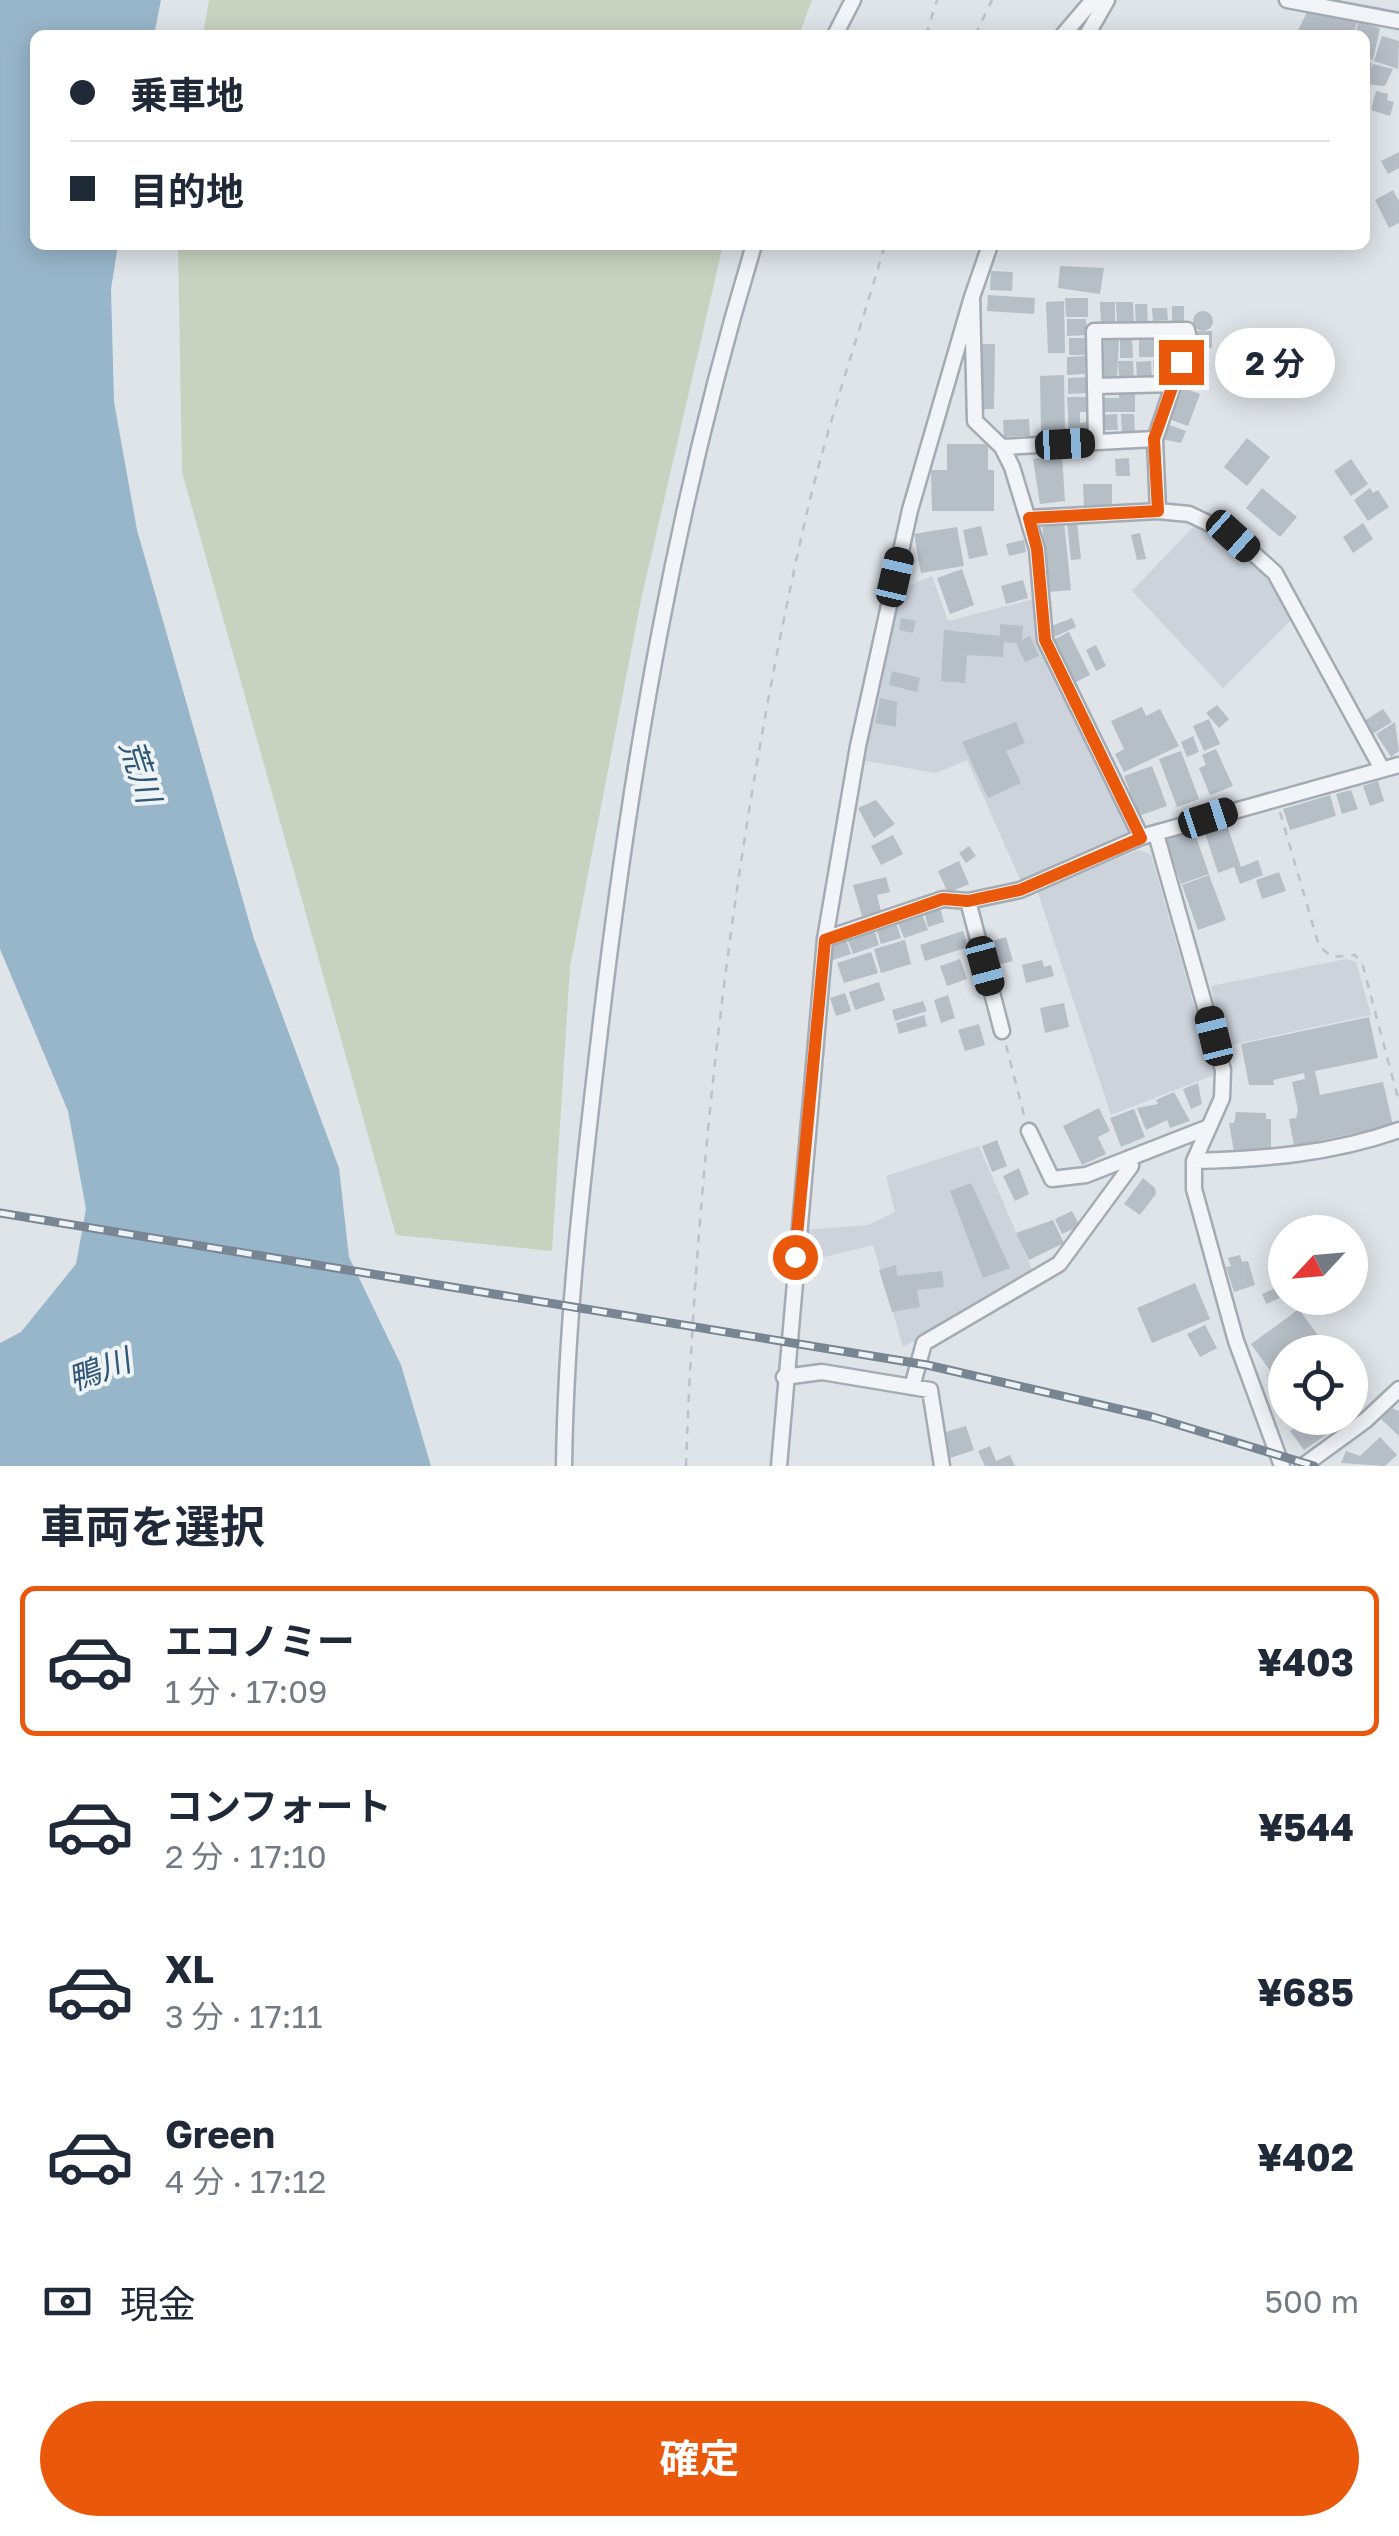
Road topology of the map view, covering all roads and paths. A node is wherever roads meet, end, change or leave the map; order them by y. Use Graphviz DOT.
graph roads {
  1 [pos="853,0"];
  2 [pos="937,0"];
  3 [pos="992,0"];
  4 [pos="1092,0"];
  5 [pos="1107,0"];
  6 [pos="1287,0"];
  7 [pos="1399,21"];
  8 [pos="838,30"];
  9 [pos="928,30"];
  10 [pos="977,30"];
  11 [pos="1067,30"];
  12 [pos="1090,30"];
  13 [pos="753,250"];
  14 [pos="884,250"];
  15 [pos="988,250"];
  16 [pos="972,297"];
  17 [pos="1174,384"];
  18 [pos="1095,386"];
  19 [pos="1154,439"];
  20 [pos="1096,442"];
  21 [pos="1002,447"];
  22 [pos="1158,511"];
  23 [pos="1029,518"];
  24 [pos="1399,766"];
  25 [pos="1382,769"];
  26 [pos="1276,798"];
  27 [pos="1149,836"];
  28 [pos="968,901"];
  29 [pos="825,940"];
  30 [pos="1002,1031"];
  31 [pos="1399,1102"];
  32 [pos="1209,1127"];
  33 [pos="1399,1130"];
  34 [pos="1028,1131"];
  35 [pos="1129,1158"];
  36 [pos="1194,1161"];
  37 [pos="784,1376"];
  38 [pos="912,1387"];
  39 [pos="1399,1389"];
  40 [pos="564,1466"];
  41 [pos="686,1466"];
  42 [pos="779,1466"];
  43 [pos="942,1466"];
  44 [pos="1282,1466"];
  45 [pos="1303,1466"];
  1 -- 8 [label="street"];
  2 -- 9 [label="path"];
  3 -- 10 [label="path"];
  4 -- 11 [label="street"];
  5 -- 12 [label="street"];
  6 -- 7 [label="street"];
  13 -- 40 [label="street"];
  14 -- 41 [label="path"];
  15 -- 16 [label="street"];
  16 -- 21 [label="street"];
  16 -- 29 [label="street"];
  17 -- 18 [label="street"];
  17 -- 18 [label="street"];
  17 -- 19 [label="street"];
  18 -- 20 [label="street"];
  19 -- 20 [label="street"];
  19 -- 22 [label="street"];
  20 -- 21 [label="street"];
  21 -- 23 [label="street"];
  22 -- 23 [label="street"];
  22 -- 25 [label="street"];
  23 -- 27 [label="street"];
  24 -- 25 [label="street"];
  25 -- 26 [label="street"];
  26 -- 27 [label="street"];
  26 -- 31 [label="path"];
  27 -- 28 [label="street"];
  27 -- 32 [label="street"];
  28 -- 29 [label="street"];
  28 -- 30 [label="street"];
  29 -- 37 [label="street"];
  30 -- 34 [label="path"];
  32 -- 35 [label="street"];
  32 -- 36 [label="street"];
  33 -- 36 [label="street"];
  34 -- 35 [label="street"];
  35 -- 38 [label="street"];
  36 -- 44 [label="street"];
  37 -- 38 [label="street"];
  37 -- 42 [label="street"];
  38 -- 43 [label="street"];
  39 -- 45 [label="street"];
}
